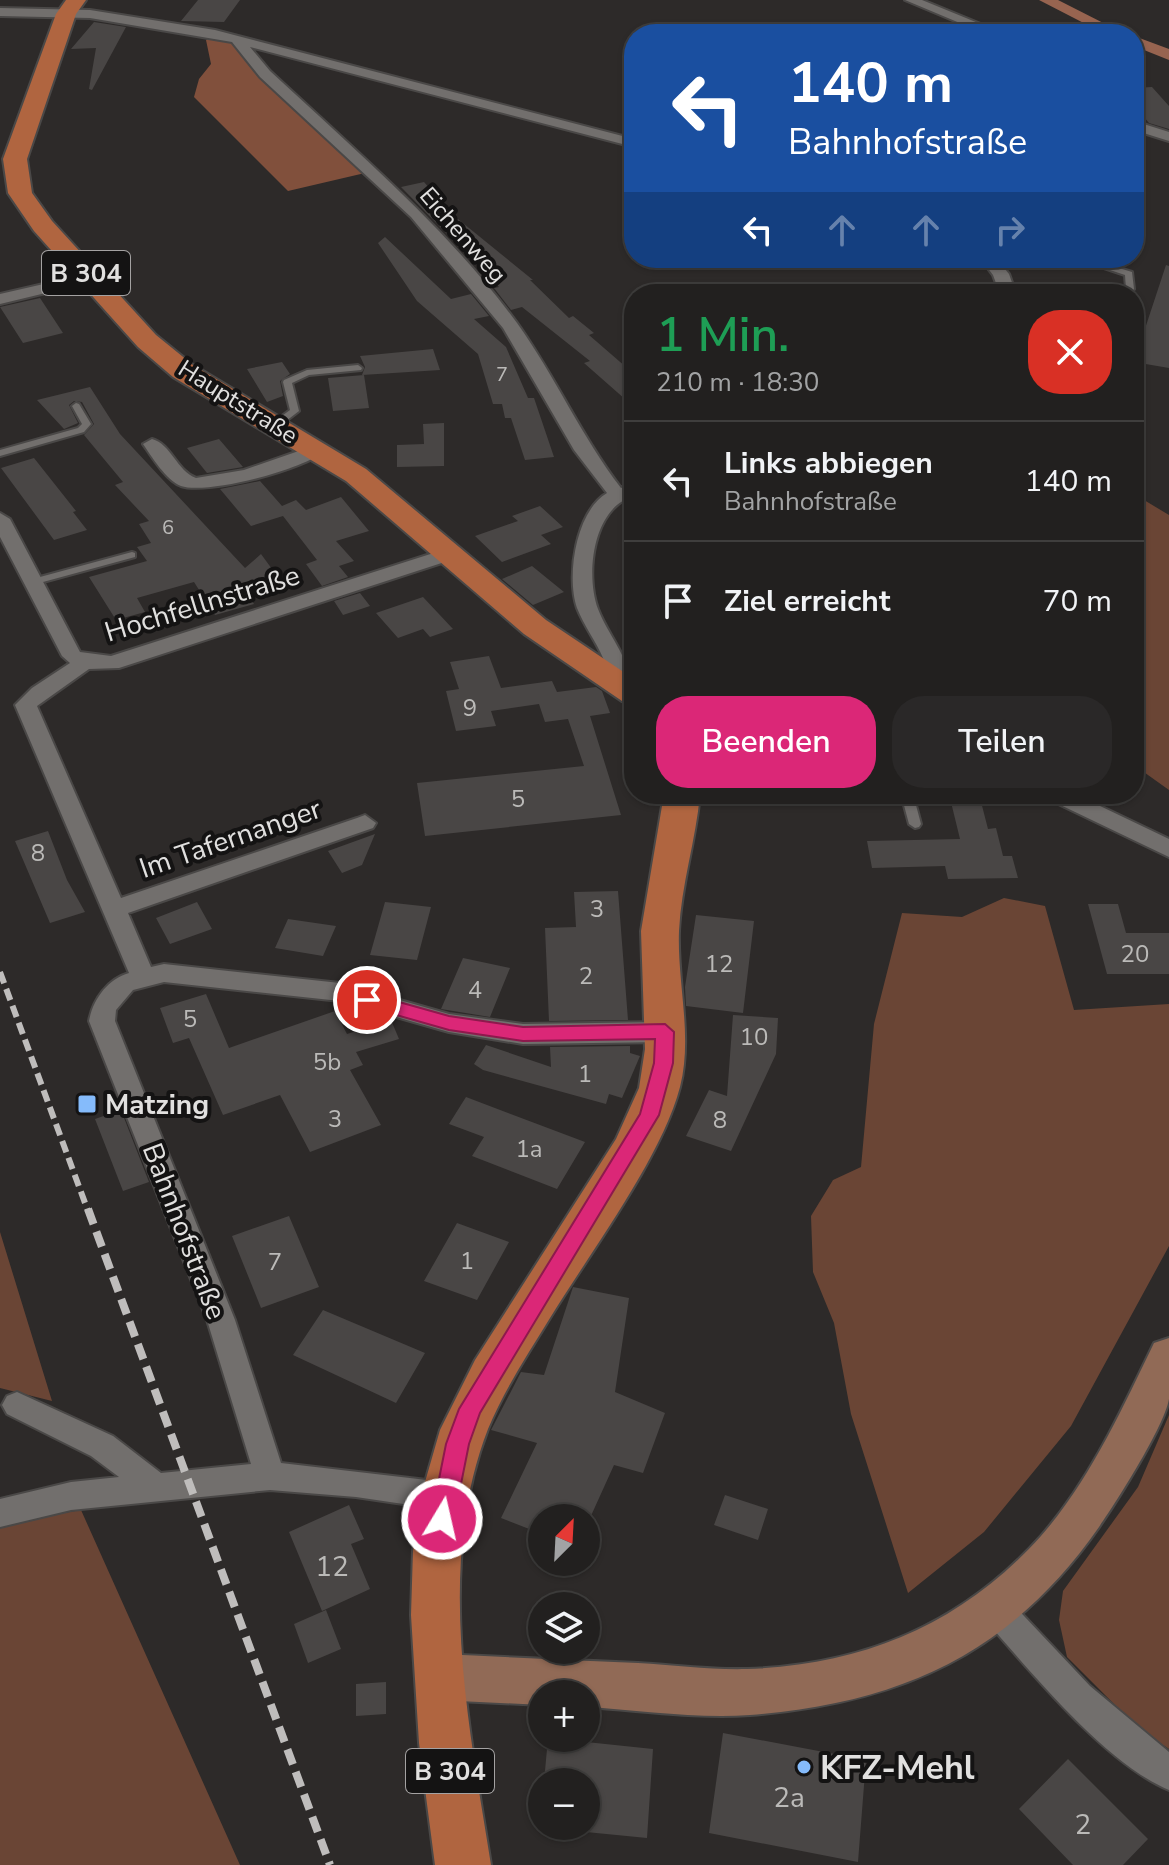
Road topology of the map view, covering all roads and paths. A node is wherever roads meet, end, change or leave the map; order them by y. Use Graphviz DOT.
graph roads {
  1 [pos="911,0"];
  2 [pos="71,7"];
  3 [pos="0,12"];
  4 [pos="972,24"];
  5 [pos="237,40"];
  6 [pos="1144,128"];
  7 [pos="1169,137"];
  8 [pos="624,140"];
  9 [pos="1110,268"];
  10 [pos="1130,284"];
  11 [pos="48,288"];
  12 [pos="0,299"];
  13 [pos="358,368"];
  14 [pos="76,406"];
  15 [pos="274,426"];
  16 [pos="152,444"];
  17 [pos="316,450"];
  18 [pos="0,453"];
  19 [pos="624,491"];
  20 [pos="624,493"];
  21 [pos="0,519"];
  22 [pos="450,554"];
  23 [pos="132,555"];
  24 [pos="32,582"];
  25 [pos="84,662"];
  26 [pos="624,678"];
  27 [pos="624,686"];
  28 [pos="680,804"];
  29 [pos="910,804"];
  30 [pos="1077,804"];
  31 [pos="365,823"];
  32 [pos="915,824"];
  33 [pos="1169,849"];
  34 [pos="114,909"];
  35 [pos="143,976"];
  36 [pos="665,1032"];
  37 [pos="1169,1356"];
  38 [pos="17,1405"];
  39 [pos="270,1476"];
  40 [pos="153,1485"];
  41 [pos="444,1496"];
  42 [pos="0,1513"];
  43 [pos="998,1611"];
  44 [pos="438,1677"];
  45 [pos="1169,1773"];
  46 [pos="463,1865"];
  1 -- 4 [label="street"];
  2 -- 3 [label="street"];
  2 -- 5 [label="street"];
  2 -- 15 [label="main road, Hauptstraße / B 304"];
  5 -- 8 [label="street"];
  5 -- 19 [label="street, Eichenweg"];
  6 -- 7 [label="street"];
  9 -- 10 [label="lane"];
  11 -- 12 [label="street"];
  13 -- 15 [label="lane"];
  14 -- 18 [label="lane"];
  15 -- 17 [label="main road, Hauptstraße / B 304"];
  16 -- 17 [label="street"];
  17 -- 22 [label="main road, Hauptstraße / B 304"];
  20 -- 26 [label="street"];
  21 -- 24 [label="street, Hochfellnstraße"];
  22 -- 25 [label="street, Hochfellnstraße"];
  22 -- 27 [label="main road, Hauptstraße / B 304"];
  23 -- 24 [label="lane"];
  24 -- 25 [label="street, Hochfellnstraße"];
  25 -- 34 [label="street, Im Tafernanger"];
  28 -- 36 [label="main road, B 304"];
  29 -- 32 [label="lane"];
  30 -- 33 [label="street"];
  31 -- 34 [label="street, Im Tafernanger"];
  34 -- 35 [label="street, Im Tafernanger"];
  35 -- 36 [label="street"];
  35 -- 39 [label="street, Bahnhofstraße"];
  36 -- 41 [label="main road, B 304"];
  37 -- 43 [label="main road"];
  38 -- 40 [label="street"];
  39 -- 40 [label="street"];
  39 -- 41 [label="street"];
  40 -- 42 [label="street"];
  41 -- 44 [label="main road, B 304"];
  43 -- 44 [label="main road"];
  43 -- 45 [label="street"];
  44 -- 46 [label="main road, B 304"];
}
